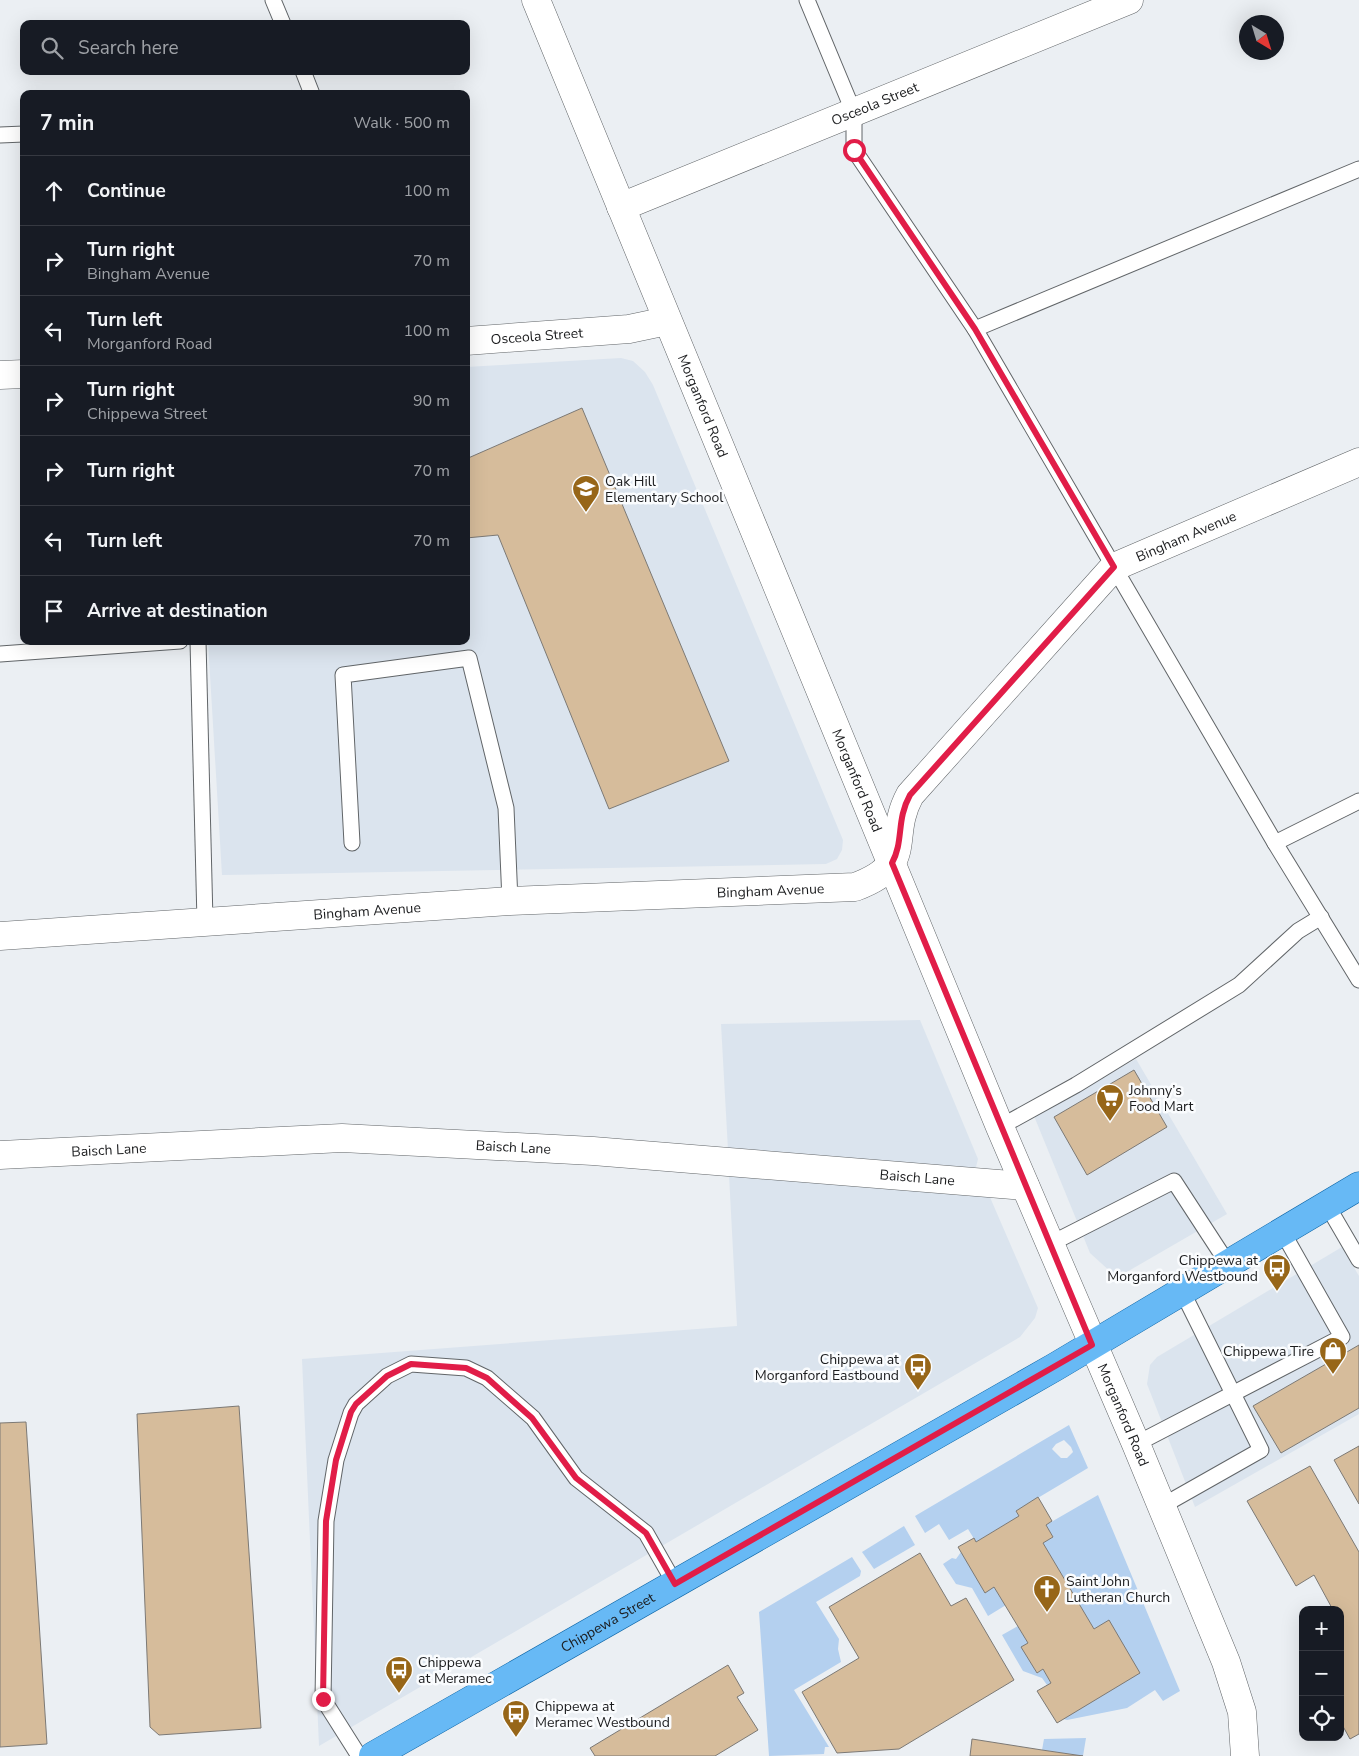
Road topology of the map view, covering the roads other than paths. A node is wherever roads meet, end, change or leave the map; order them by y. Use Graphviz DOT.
graph roads {
  1 [pos="273,0"];
  2 [pos="536,0"];
  3 [pos="807,0"];
  4 [pos="1129,0"];
  5 [pos="281,20"];
  6 [pos="305,75"];
  7 [pos="310,90"];
  8 [pos="854,113"];
  9 [pos="20,134"];
  10 [pos="0,135"];
  11 [pos="1359,170"];
  12 [pos="621,207"];
  13 [pos="667,321"];
  14 [pos="975,329"];
  15 [pos="470,341"];
  16 [pos="20,374"];
  17 [pos="0,375"];
  18 [pos="1359,462"];
  19 [pos="1114,567"];
  20 [pos="125,645"];
  21 [pos="198,645"];
  22 [pos="0,654"];
  23 [pos="1359,801"];
  24 [pos="352,843"];
  25 [pos="1275,843"];
  26 [pos="892,863"];
  27 [pos="510,901"];
  28 [pos="1321,918"];
  29 [pos="205,921"];
  30 [pos="0,936"];
  31 [pos="1359,980"];
  32 [pos="1000,1127"];
  33 [pos="0,1156"];
  34 [pos="1025,1186"];
  35 [pos="1359,1186"];
  36 [pos="1327,1205"];
  37 [pos="1282,1231"];
  38 [pos="1050,1244"];
  39 [pos="1359,1260"];
  40 [pos="1228,1264"];
  41 [pos="1182,1291"];
  42 [pos="1092,1345"];
  43 [pos="1233,1393"];
  44 [pos="1136,1444"];
  45 [pos="1162,1506"];
  46 [pos="675,1584"];
  47 [pos="359,1756"];
  48 [pos="373,1756"];
  49 [pos="1244,1756"];
  1 -- 5 [label="lane"];
  2 -- 12 [label="street, Morganford Road"];
  3 -- 8 [label="lane"];
  4 -- 8 [label="street, Osceola Street"];
  6 -- 7 [label="lane"];
  8 -- 12 [label="street, Osceola Street"];
  8 -- 14 [label="lane"];
  9 -- 10 [label="lane"];
  11 -- 14 [label="lane"];
  12 -- 13 [label="street, Morganford Road"];
  13 -- 15 [label="street, Osceola Street"];
  13 -- 26 [label="street, Morganford Road"];
  14 -- 19 [label="lane"];
  16 -- 17 [label="street"];
  18 -- 19 [label="street, Bingham Avenue"];
  19 -- 25 [label="lane"];
  19 -- 26 [label="street, Bingham Avenue"];
  20 -- 22 [label="lane"];
  21 -- 29 [label="lane"];
  23 -- 25 [label="lane"];
  24 -- 27 [label="lane"];
  25 -- 28 [label="lane"];
  26 -- 27 [label="street, Bingham Avenue"];
  26 -- 32 [label="street, Morganford Road"];
  27 -- 29 [label="street, Bingham Avenue"];
  28 -- 31 [label="lane"];
  28 -- 32 [label="lane"];
  29 -- 30 [label="street, Bingham Avenue"];
  32 -- 34 [label="street, Morganford Road"];
  33 -- 34 [label="street, Baisch Lane"];
  34 -- 38 [label="street, Morganford Road"];
  35 -- 36 [label="main road, Chippewa Street"];
  36 -- 37 [label="main road, Chippewa Street"];
  36 -- 39 [label="lane"];
  37 -- 40 [label="main road, Chippewa Street"];
  37 -- 43 [label="lane"];
  38 -- 40 [label="lane"];
  38 -- 42 [label="street, Morganford Road"];
  40 -- 41 [label="main road, Chippewa Street"];
  41 -- 42 [label="main road, Chippewa Street"];
  41 -- 43 [label="lane"];
  42 -- 44 [label="street, Morganford Road"];
  42 -- 46 [label="main road, Chippewa Street"];
  43 -- 44 [label="lane"];
  43 -- 45 [label="lane"];
  44 -- 45 [label="street, Morganford Road"];
  45 -- 49 [label="street, Morganford Road"];
  46 -- 47 [label="lane"];
  46 -- 48 [label="main road, Chippewa Street"];
}
